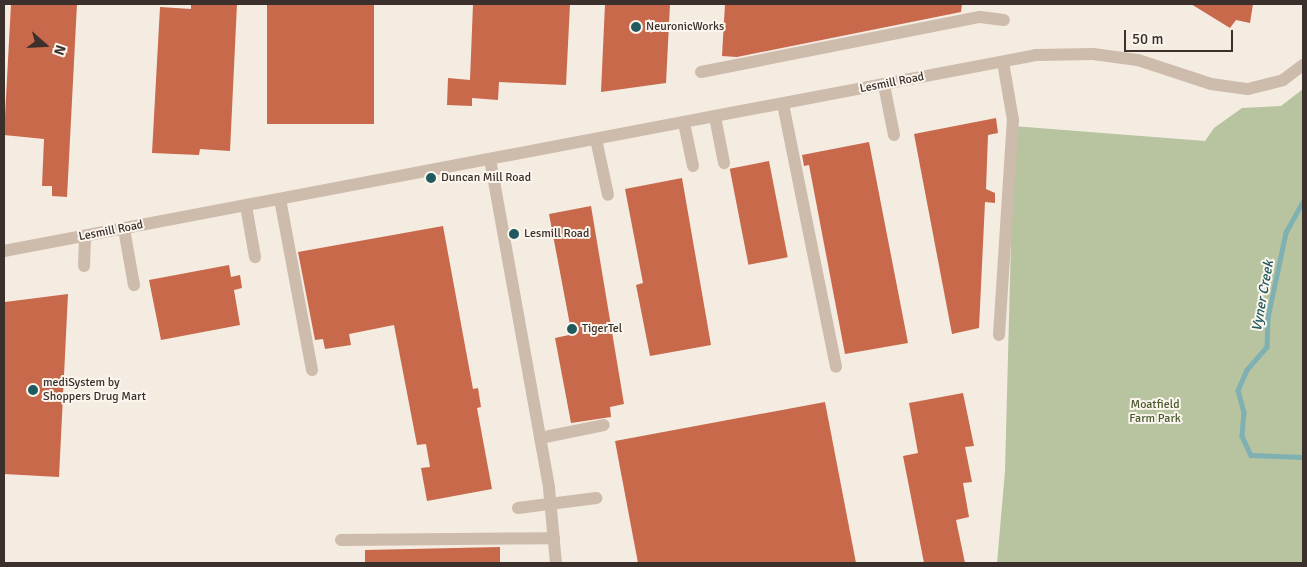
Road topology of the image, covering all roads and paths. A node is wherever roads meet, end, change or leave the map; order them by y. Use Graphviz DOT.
graph roads {
  1 [pos="1004,20"];
  2 [pos="1003,62"];
  3 [pos="1303,65"];
  4 [pos="701,72"];
  5 [pos="884,85"];
  6 [pos="783,104"];
  7 [pos="714,117"];
  8 [pos="684,123"];
  9 [pos="894,135"];
  10 [pos="596,139"];
  11 [pos="490,160"];
  12 [pos="724,163"];
  13 [pos="693,166"];
  14 [pos="608,195"];
  15 [pos="280,199"];
  16 [pos="246,206"];
  17 [pos="124,229"];
  18 [pos="85,236"];
  19 [pos="4,251"];
  20 [pos="255,257"];
  21 [pos="84,266"];
  22 [pos="134,285"];
  23 [pos="999,335"];
  24 [pos="836,367"];
  25 [pos="312,370"];
  26 [pos="604,425"];
  27 [pos="540,438"];
  28 [pos="596,498"];
  29 [pos="551,506"];
  30 [pos="518,508"];
  31 [pos="554,538"];
  32 [pos="341,540"];
  33 [pos="556,563"];
  1 -- 4 [label="street"];
  2 -- 3 [label="street, Lesmill Road"];
  2 -- 5 [label="street, Lesmill Road"];
  2 -- 23 [label="street"];
  5 -- 6 [label="street, Lesmill Road"];
  5 -- 9 [label="street"];
  6 -- 7 [label="street, Lesmill Road"];
  6 -- 24 [label="street"];
  7 -- 8 [label="street, Lesmill Road"];
  7 -- 12 [label="street"];
  8 -- 10 [label="street, Lesmill Road"];
  8 -- 13 [label="street"];
  10 -- 11 [label="street, Lesmill Road"];
  10 -- 14 [label="street"];
  11 -- 15 [label="street, Lesmill Road"];
  11 -- 27 [label="street"];
  15 -- 16 [label="street, Lesmill Road"];
  15 -- 25 [label="street"];
  16 -- 17 [label="street, Lesmill Road"];
  16 -- 20 [label="street"];
  17 -- 18 [label="street, Lesmill Road"];
  17 -- 22 [label="street"];
  18 -- 19 [label="street, Lesmill Road"];
  18 -- 21 [label="street"];
  26 -- 27 [label="street"];
  27 -- 29 [label="street"];
  28 -- 29 [label="street"];
  29 -- 30 [label="street"];
  29 -- 31 [label="street"];
  31 -- 32 [label="street"];
  31 -- 33 [label="street"];
}
